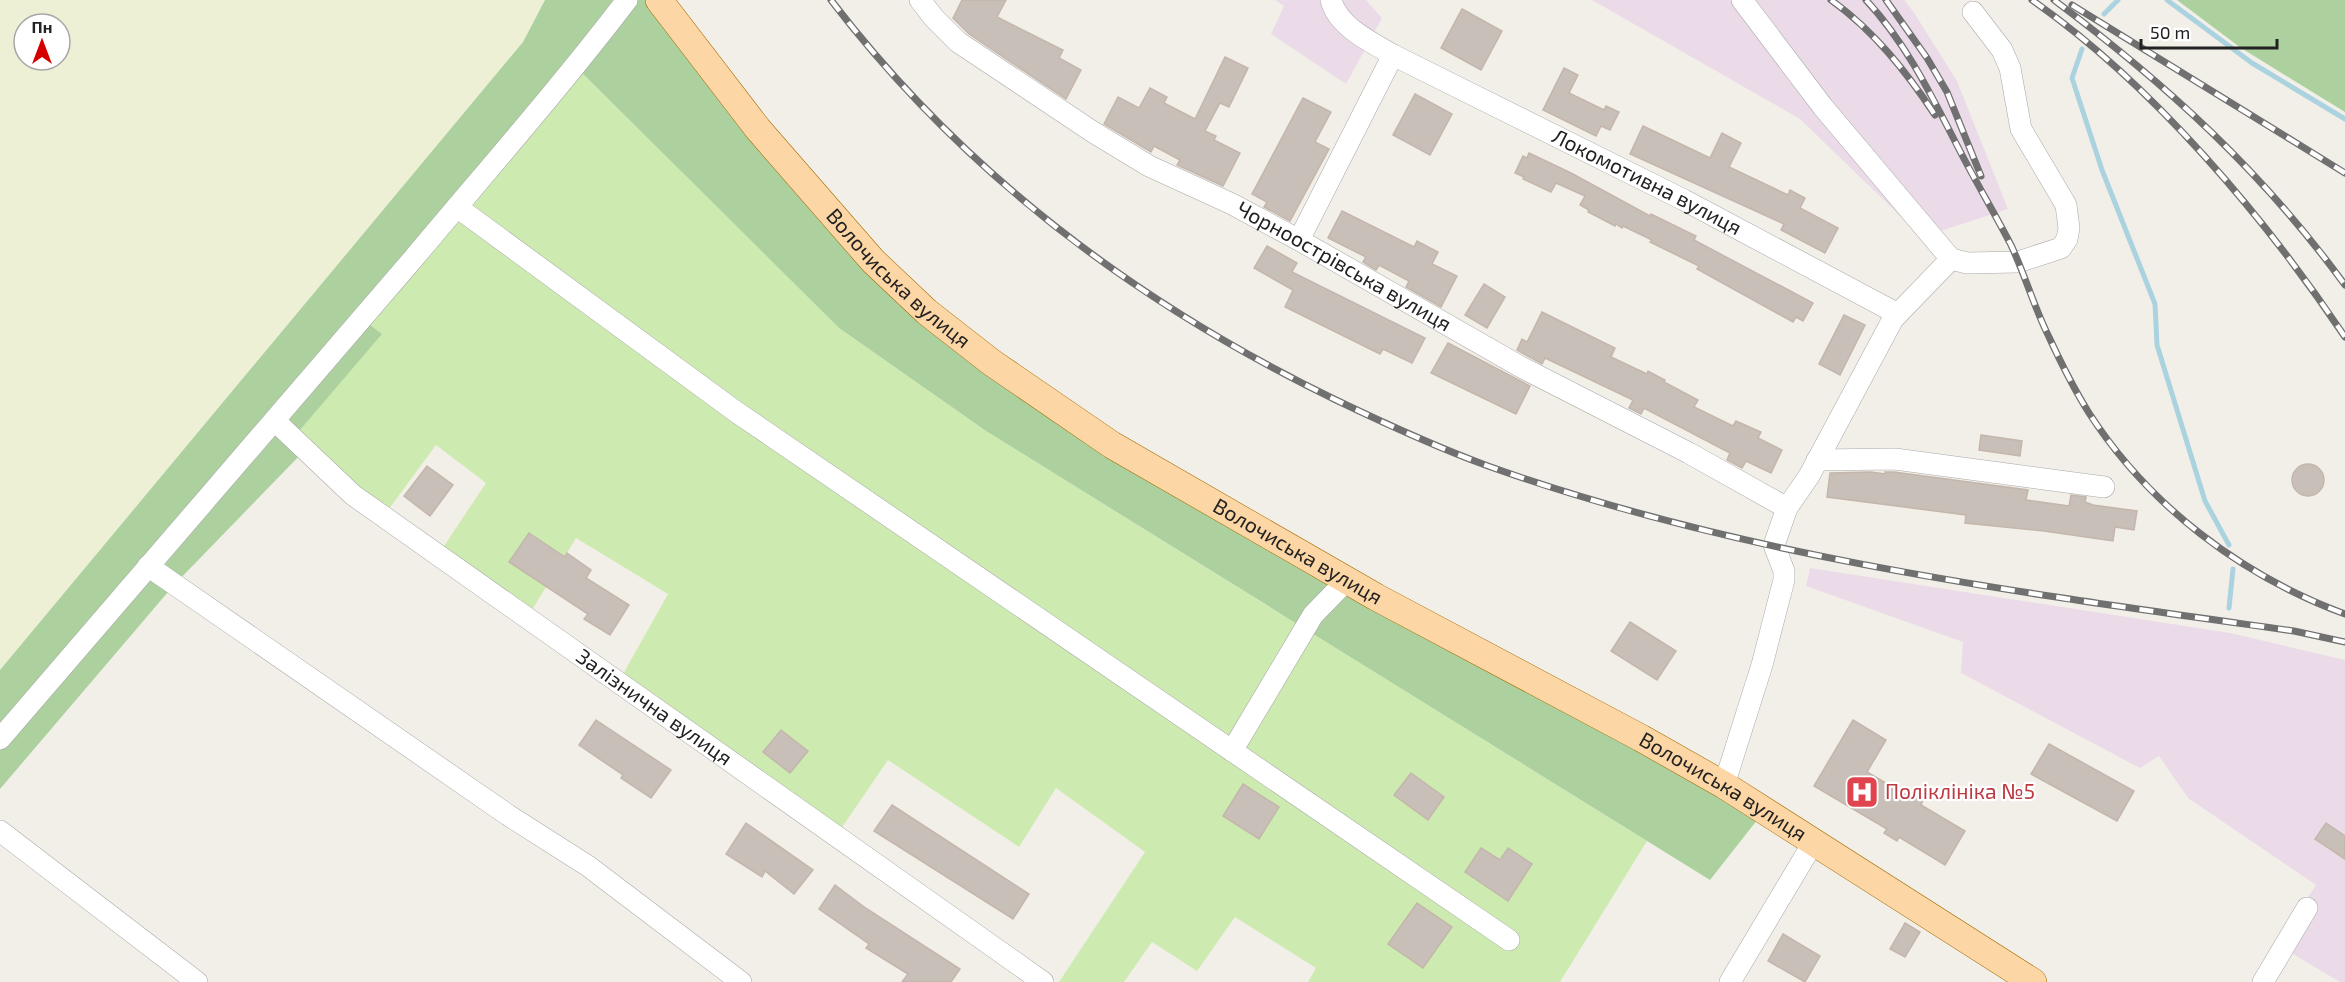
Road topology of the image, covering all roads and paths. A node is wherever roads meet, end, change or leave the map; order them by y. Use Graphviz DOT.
graph roads {
  1 [pos="627,0"];
  2 [pos="659,0"];
  3 [pos="920,0"];
  4 [pos="1330,0"];
  5 [pos="1742,0"];
  6 [pos="1973,12"];
  7 [pos="1394,56"];
  8 [pos="457,207"];
  9 [pos="1299,240"];
  10 [pos="1951,259"];
  11 [pos="1898,314"];
  12 [pos="275,421"];
  13 [pos="1817,460"];
  14 [pos="2104,487"];
  15 [pos="1787,508"];
  16 [pos="148,566"];
  17 [pos="1347,580"];
  18 [pos="0,739"];
  19 [pos="1232,751"];
  20 [pos="1724,785"];
  21 [pos="0,831"];
  22 [pos="1813,843"];
  23 [pos="2307,908"];
  24 [pos="1509,940"];
  25 [pos="197,982"];
  26 [pos="741,982"];
  27 [pos="1043,982"];
  28 [pos="1730,982"];
  29 [pos="2033,982"];
  30 [pos="2263,982"];
  1 -- 8 [label="street"];
  2 -- 17 [label="main road, Волочиська вулиця"];
  3 -- 9 [label="street, Чорноострівська вулиця"];
  4 -- 7 [label="street, Локомотивна вулиця"];
  5 -- 10 [label="street"];
  6 -- 10 [label="street"];
  7 -- 9 [label="street"];
  7 -- 11 [label="street, Локомотивна вулиця"];
  8 -- 12 [label="street"];
  8 -- 19 [label="street"];
  9 -- 15 [label="street, Чорноострівська вулиця"];
  10 -- 11 [label="street"];
  11 -- 13 [label="street"];
  12 -- 16 [label="street"];
  12 -- 27 [label="street, Залізнична вулиця"];
  13 -- 14 [label="street"];
  13 -- 15 [label="street"];
  15 -- 20 [label="street"];
  16 -- 18 [label="street"];
  16 -- 26 [label="street"];
  17 -- 19 [label="street"];
  17 -- 20 [label="main road, Волочиська вулиця"];
  19 -- 24 [label="street"];
  20 -- 22 [label="main road, Волочиська вулиця"];
  21 -- 25 [label="street"];
  22 -- 28 [label="street"];
  22 -- 29 [label="main road, Волочиська вулиця"];
  23 -- 30 [label="street"];
}
